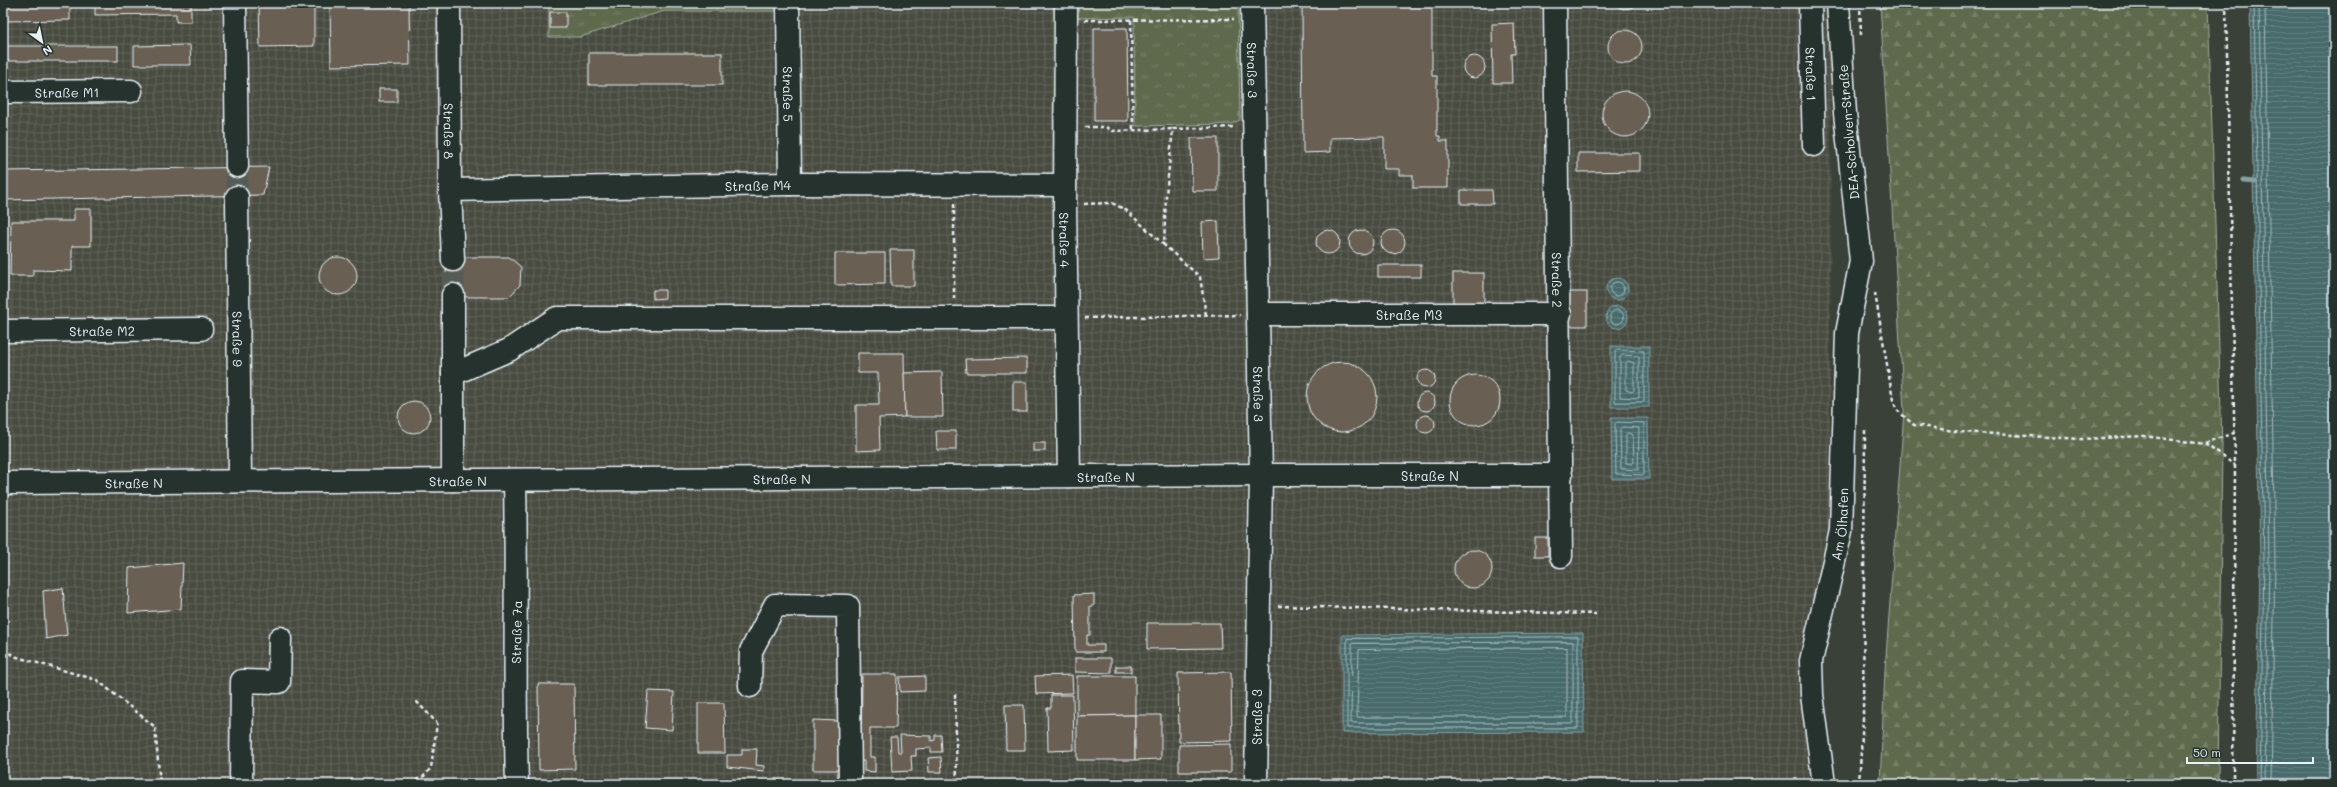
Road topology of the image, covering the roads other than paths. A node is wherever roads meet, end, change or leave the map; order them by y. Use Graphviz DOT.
graph roads {
  1 [pos="235,3"];
  2 [pos="449,3"];
  3 [pos="788,3"];
  4 [pos="1555,3"];
  5 [pos="1810,3"];
  6 [pos="1838,3"];
  7 [pos="1252,11"];
  8 [pos="1066,12"];
  9 [pos="131,91"];
  10 [pos="3,92"];
  11 [pos="1814,145"];
  12 [pos="236,166"];
  13 [pos="790,184"];
  14 [pos="450,190"];
  15 [pos="1065,195"];
  16 [pos="237,197"];
  17 [pos="453,260"];
  18 [pos="1861,261"];
  19 [pos="453,295"];
  20 [pos="1258,314"];
  21 [pos="1560,314"];
  22 [pos="1066,318"];
  23 [pos="201,329"];
  24 [pos="3,331"];
  25 [pos="453,374"];
  26 [pos="1260,475"];
  27 [pos="1561,475"];
  28 [pos="1069,476"];
  29 [pos="453,480"];
  30 [pos="515,480"];
  31 [pos="240,481"];
  32 [pos="3,483"];
  33 [pos="1562,556"];
  34 [pos="280,638"];
  35 [pos="750,686"];
  36 [pos="241,784"];
  37 [pos="517,784"];
  38 [pos="850,784"];
  39 [pos="1256,784"];
  40 [pos="1824,784"];
  1 -- 12 [label="street"];
  2 -- 14 [label="street, Straße 8"];
  3 -- 13 [label="street, Straße 5"];
  4 -- 21 [label="street, Straße 2"];
  5 -- 11 [label="street, Straße 1"];
  6 -- 18 [label="street, DEA-Scholven-Straße"];
  7 -- 20 [label="street, Straße 3"];
  8 -- 15 [label="street, Straße 4"];
  9 -- 10 [label="street, Straße M1"];
  13 -- 14 [label="street, Straße M4"];
  13 -- 15 [label="street, Straße M4"];
  14 -- 17 [label="street, Straße 8"];
  15 -- 22 [label="street, Straße 4"];
  16 -- 31 [label="street, Straße 9"];
  18 -- 40 [label="street, Am Ölhafen"];
  19 -- 25 [label="street"];
  20 -- 21 [label="street, Straße M3"];
  20 -- 26 [label="street, Straße 3"];
  21 -- 27 [label="street, Straße 2"];
  22 -- 25 [label="street"];
  22 -- 28 [label="street, Straße 4"];
  23 -- 24 [label="street, Straße M2"];
  25 -- 29 [label="street"];
  26 -- 27 [label="street, Straße N"];
  26 -- 28 [label="street, Straße N"];
  26 -- 39 [label="street, Straße 3"];
  27 -- 33 [label="street, Straße 2"];
  28 -- 30 [label="street, Straße N"];
  29 -- 30 [label="street, Straße N"];
  29 -- 31 [label="street, Straße N"];
  30 -- 37 [label="street, Straße 7a"];
  31 -- 32 [label="street, Straße N"];
  34 -- 36 [label="street"];
  35 -- 38 [label="street"];
}
